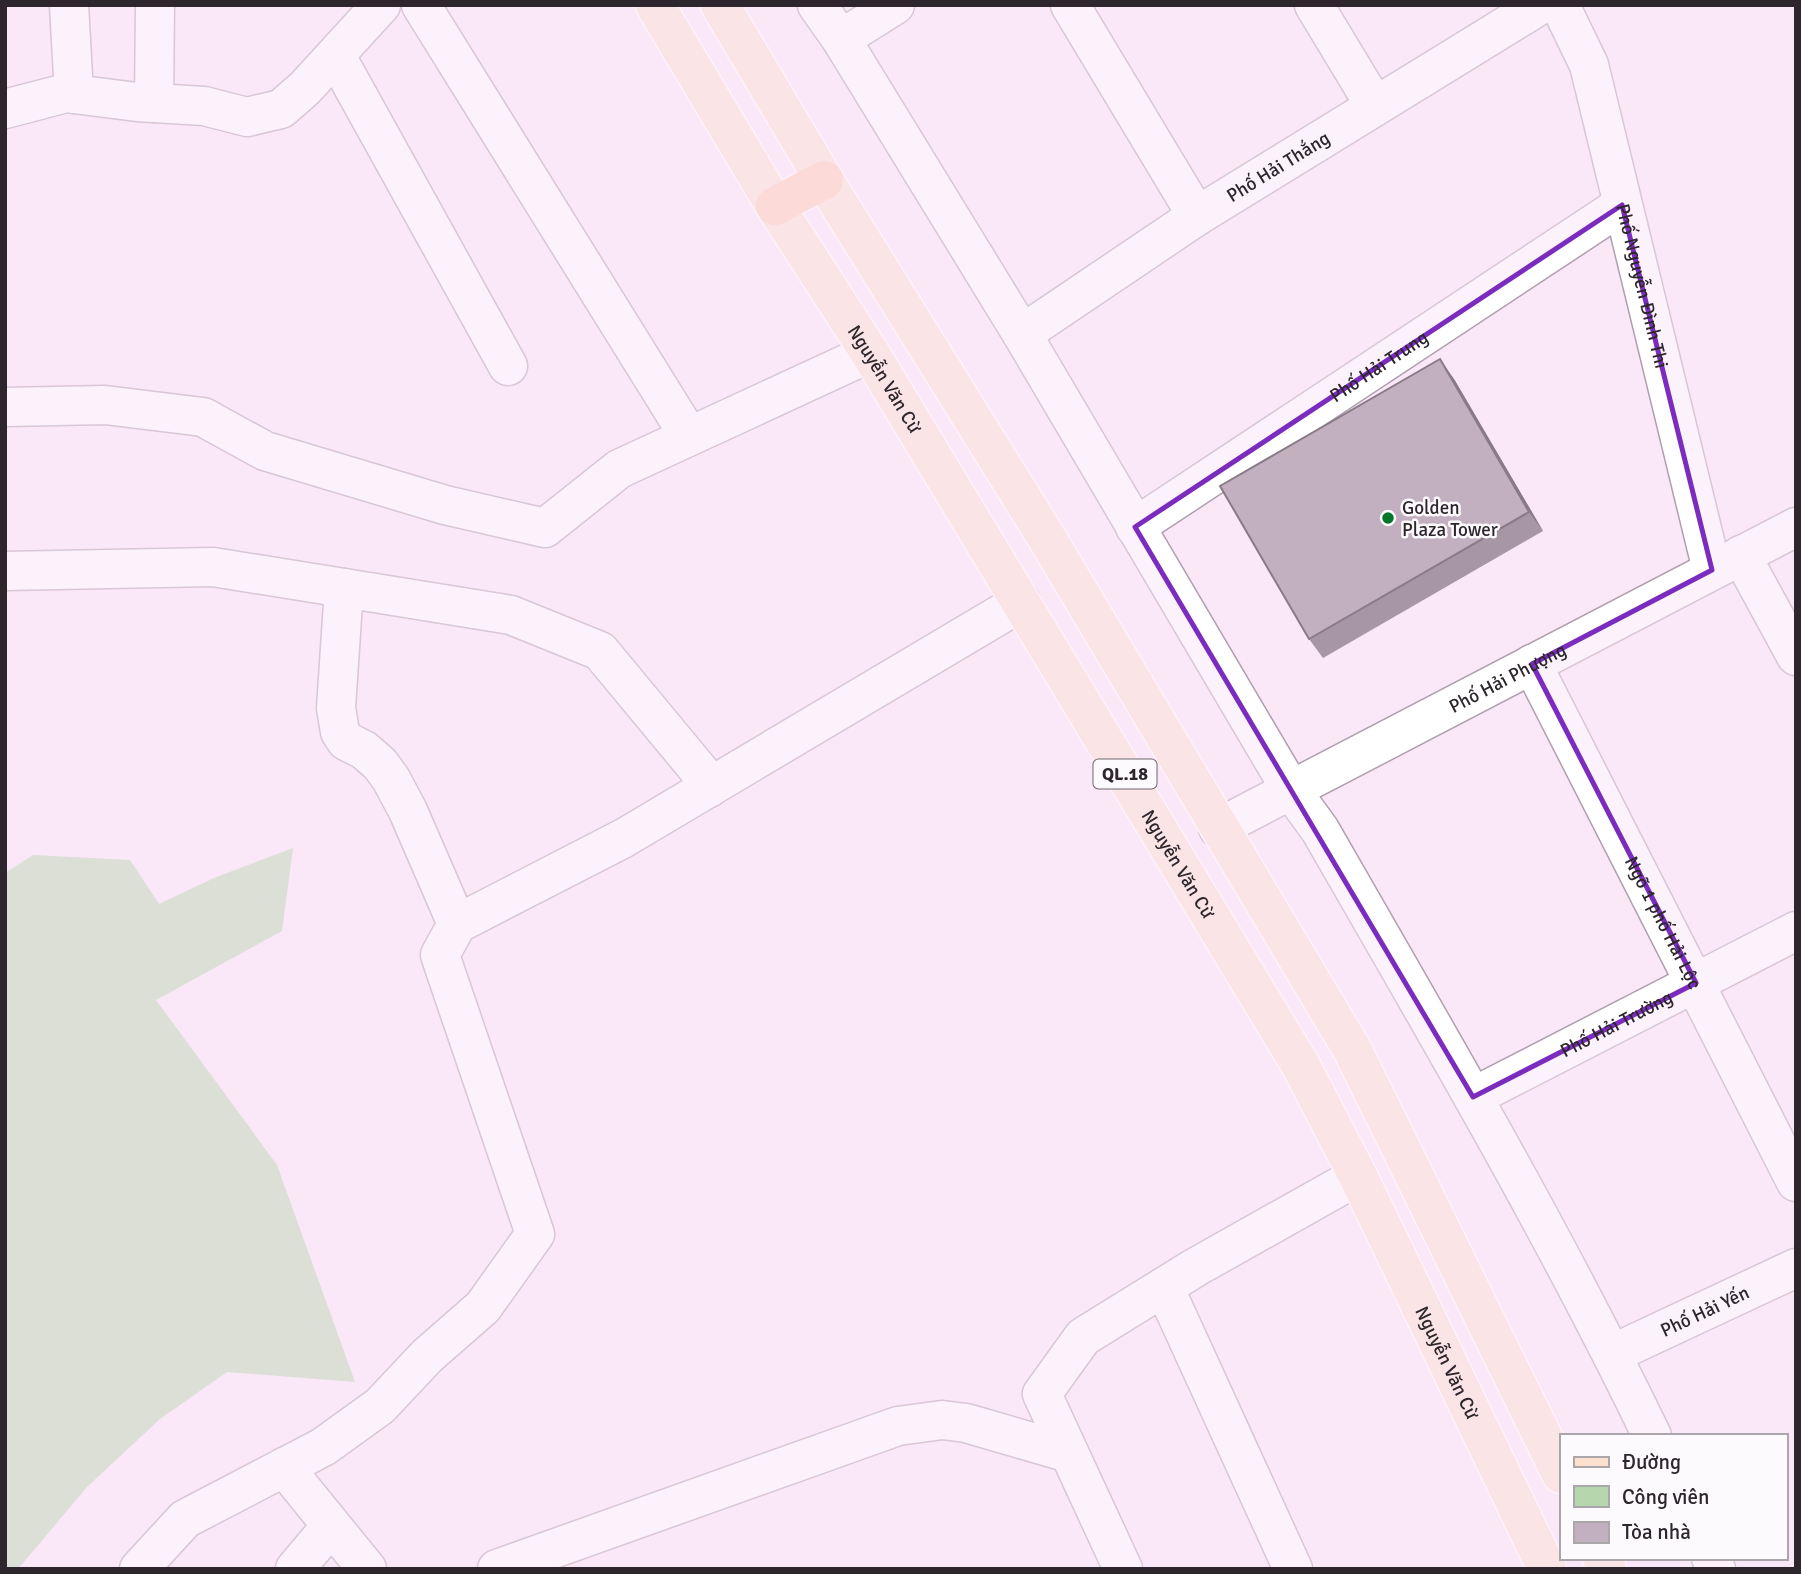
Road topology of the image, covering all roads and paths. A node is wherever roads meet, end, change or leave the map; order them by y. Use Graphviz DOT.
graph roads {
  1 [pos="69,5"];
  2 [pos="155,5"];
  3 [pos="381,5"];
  4 [pos="421,5"];
  5 [pos="655,5"];
  6 [pos="720,5"];
  7 [pos="817,5"];
  8 [pos="895,5"];
  9 [pos="1070,5"];
  10 [pos="1314,5"];
  11 [pos="1540,5"];
  12 [pos="1560,5"];
  13 [pos="841,39"];
  14 [pos="336,55"];
  15 [pos="75,94"];
  16 [pos="154,103"];
  17 [pos="1376,106"];
  18 [pos="5,109"];
  19 [pos="824,180"];
  20 [pos="1622,205"];
  21 [pos="775,206"];
  22 [pos="1197,216"];
  23 [pos="1022,334"];
  24 [pos="870,353"];
  25 [pos="508,366"];
  26 [pos="5,407"];
  27 [pos="689,436"];
  28 [pos="1135,527"];
  29 [pos="1796,527"];
  30 [pos="1727,563"];
  31 [pos="5,571"];
  32 [pos="344,588"];
  33 [pos="1021,602"];
  34 [pos="1796,656"];
  35 [pos="1532,664"];
  36 [pos="709,788"];
  37 [pos="1291,790"];
  38 [pos="1218,828"];
  39 [pos="457,924"];
  40 [pos="1796,931"];
  41 [pos="1696,983"];
  42 [pos="1473,1097"];
  43 [pos="1358,1176"];
  44 [pos="1796,1182"];
  45 [pos="1796,1268"];
  46 [pos="1164,1287"];
  47 [pos="1612,1354"];
  48 [pos="1651,1434"];
  49 [pos="1069,1453"];
  50 [pos="284,1467"];
  51 [pos="1560,1472"];
  52 [pos="331,1527"];
  53 [pos="139,1569"];
  54 [pos="295,1569"];
  55 [pos="367,1569"];
  56 [pos="497,1569"];
  57 [pos="1123,1569"];
  58 [pos="1293,1569"];
  59 [pos="1546,1569"];
  1 -- 15 [label="street"];
  2 -- 16 [label="street"];
  3 -- 14 [label="street"];
  4 -- 27 [label="street"];
  5 -- 21 [label="main road, Nguyễn Văn Cừ / QL.18"];
  6 -- 19 [label="main road, QL.18"];
  7 -- 13 [label="street"];
  8 -- 13 [label="street"];
  9 -- 22 [label="street"];
  10 -- 17 [label="street"];
  11 -- 17 [label="street, Phố Hải Thắng"];
  12 -- 20 [label="street, Phố Nguyễn Đình Thi"];
  13 -- 23 [label="street"];
  14 -- 16 [label="street"];
  14 -- 25 [label="street"];
  15 -- 16 [label="street"];
  15 -- 18 [label="street"];
  17 -- 22 [label="street, Phố Hải Thắng"];
  19 -- 21 [label="highway"];
  19 -- 38 [label="main road, QL.18"];
  20 -- 28 [label="street, Phố Hải Trung"];
  20 -- 30 [label="street, Phố Nguyễn Đình Thi"];
  21 -- 24 [label="main road, Nguyễn Văn Cừ / QL.18"];
  22 -- 23 [label="street, Phố Hải Thắng"];
  23 -- 28 [label="street"];
  24 -- 27 [label="street"];
  24 -- 33 [label="main road, Nguyễn Văn Cừ / QL.18"];
  26 -- 27 [label="street"];
  28 -- 37 [label="street"];
  29 -- 30 [label="street, Phố Hải Phượng"];
  30 -- 34 [label="street, Phố Nguyễn Đình Thi"];
  30 -- 35 [label="street, Phố Hải Phượng"];
  31 -- 32 [label="street"];
  32 -- 36 [label="street"];
  32 -- 39 [label="street"];
  33 -- 36 [label="street"];
  33 -- 43 [label="main road, Nguyễn Văn Cừ / QL.18"];
  35 -- 37 [label="street, Phố Hải Phượng"];
  35 -- 41 [label="street, Ngõ 1 phố Hải Lộc"];
  36 -- 39 [label="street"];
  37 -- 38 [label="street, Phố Hải Phượng"];
  37 -- 42 [label="street"];
  38 -- 51 [label="main road, QL.18"];
  39 -- 50 [label="street"];
  40 -- 41 [label="street, Phố Hải Trường"];
  41 -- 42 [label="street, Phố Hải Trường"];
  41 -- 44 [label="street, Ngõ 1 phố Hải Lộc"];
  42 -- 47 [label="street"];
  43 -- 46 [label="street"];
  43 -- 59 [label="main road, Nguyễn Văn Cừ / QL.18"];
  45 -- 47 [label="street, Phố Hải Yến"];
  46 -- 49 [label="street"];
  46 -- 58 [label="street"];
  47 -- 48 [label="street"];
  49 -- 56 [label="street"];
  49 -- 57 [label="street"];
  50 -- 52 [label="street"];
  50 -- 53 [label="street"];
  52 -- 54 [label="street"];
  52 -- 55 [label="street"];
}
